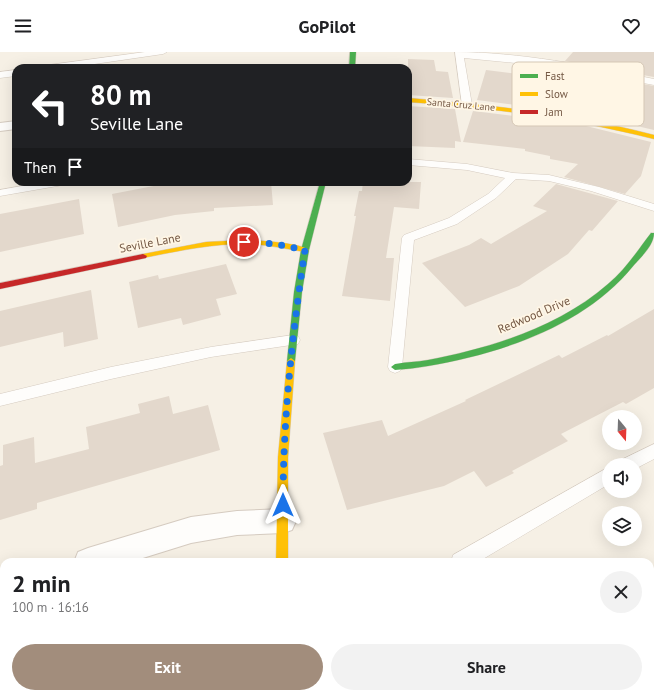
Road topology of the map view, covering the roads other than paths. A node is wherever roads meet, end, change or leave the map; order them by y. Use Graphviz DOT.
graph roads {
  1 [pos="163,52"];
  2 [pos="353,52"];
  3 [pos="459,54"];
  4 [pos="543,62"];
  5 [pos="78,64"];
  6 [pos="352,64"];
  7 [pos="12,74"];
  8 [pos="0,75"];
  9 [pos="644,80"];
  10 [pos="654,82"];
  11 [pos="412,100"];
  12 [pos="467,105"];
  13 [pos="512,110"];
  14 [pos="12,125"];
  15 [pos="612,126"];
  16 [pos="0,127"];
  17 [pos="654,137"];
  18 [pos="412,162"];
  19 [pos="512,176"];
  20 [pos="40,186"];
  21 [pos="322,186"];
  22 [pos="0,193"];
  23 [pos="654,208"];
  24 [pos="654,235"];
  25 [pos="305,250"];
  26 [pos="0,286"];
  27 [pos="293,340"];
  28 [pos="395,367"];
  29 [pos="0,400"];
  30 [pos="654,451"];
  31 [pos="640,458"];
  32 [pos="602,479"];
  33 [pos="283,521"];
  34 [pos="101,558"];
  35 [pos="282,558"];
  36 [pos="467,558"];
  1 -- 5 [label="lane"];
  2 -- 6 [label="street"];
  3 -- 4 [label="lane"];
  3 -- 12 [label="lane"];
  7 -- 8 [label="lane"];
  9 -- 10 [label="lane"];
  11 -- 12 [label="street, Santa Cruz Lane"];
  12 -- 13 [label="street, Santa Cruz Lane"];
  14 -- 16 [label="street"];
  15 -- 17 [label="street, Santa Cruz Lane"];
  18 -- 19 [label="lane"];
  19 -- 23 [label="lane"];
  19 -- 28 [label="lane"];
  20 -- 22 [label="lane"];
  21 -- 25 [label="street"];
  24 -- 28 [label="street, Redwood Drive"];
  25 -- 26 [label="street, Seville Lane"];
  25 -- 27 [label="street"];
  27 -- 29 [label="lane"];
  27 -- 33 [label="street"];
  30 -- 31 [label="lane"];
  32 -- 36 [label="lane"];
  33 -- 34 [label="street"];
  33 -- 35 [label="street"];
}
